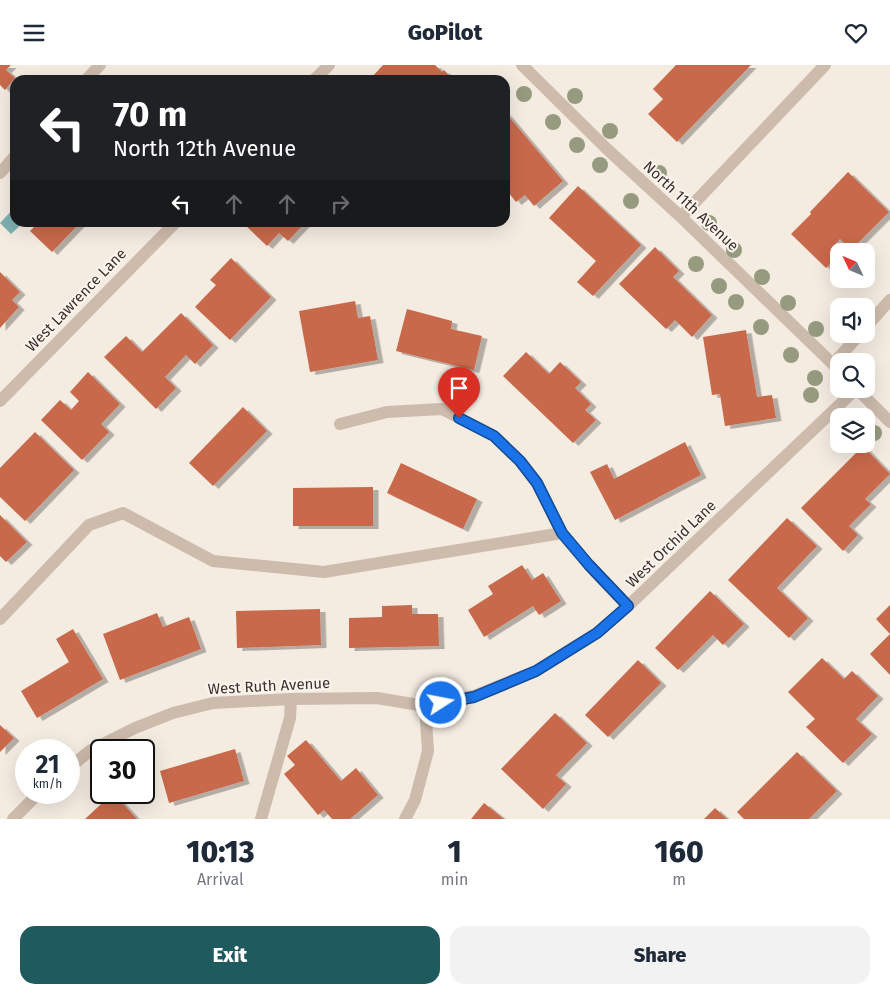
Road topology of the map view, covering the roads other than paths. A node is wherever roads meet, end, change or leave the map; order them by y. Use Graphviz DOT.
graph roads {
  1 [pos="100,65"];
  2 [pos="329,65"];
  3 [pos="522,65"];
  4 [pos="824,65"];
  5 [pos="91,75"];
  6 [pos="319,75"];
  7 [pos="10,162"];
  8 [pos="0,173"];
  9 [pos="681,217"];
  10 [pos="171,227"];
  11 [pos="890,301"];
  12 [pos="875,317"];
  13 [pos="830,361"];
  14 [pos="847,398"];
  15 [pos="865,398"];
  16 [pos="0,401"];
  17 [pos="890,423"];
  18 [pos="340,424"];
  19 [pos="562,533"];
  20 [pos="628,606"];
  21 [pos="0,619"];
  22 [pos="291,699"];
  23 [pos="425,706"];
  24 [pos="80,758"];
  25 [pos="28,804"];
  26 [pos="13,819"];
  27 [pos="261,819"];
  28 [pos="405,819"];
  1 -- 5 [label="street"];
  2 -- 6 [label="street"];
  3 -- 9 [label="street, North 11th Avenue"];
  4 -- 9 [label="street"];
  7 -- 8 [label="street"];
  9 -- 13 [label="street, North 11th Avenue"];
  10 -- 16 [label="street, West Lawrence Lane"];
  11 -- 12 [label="street"];
  14 -- 20 [label="street, West Orchid Lane"];
  15 -- 17 [label="street"];
  18 -- 19 [label="street"];
  19 -- 20 [label="street"];
  19 -- 21 [label="street"];
  20 -- 23 [label="street, West Orchid Lane"];
  22 -- 23 [label="street, West Ruth Avenue"];
  22 -- 24 [label="street, West Ruth Avenue"];
  22 -- 27 [label="street"];
  23 -- 28 [label="street"];
  25 -- 26 [label="street"];
}
